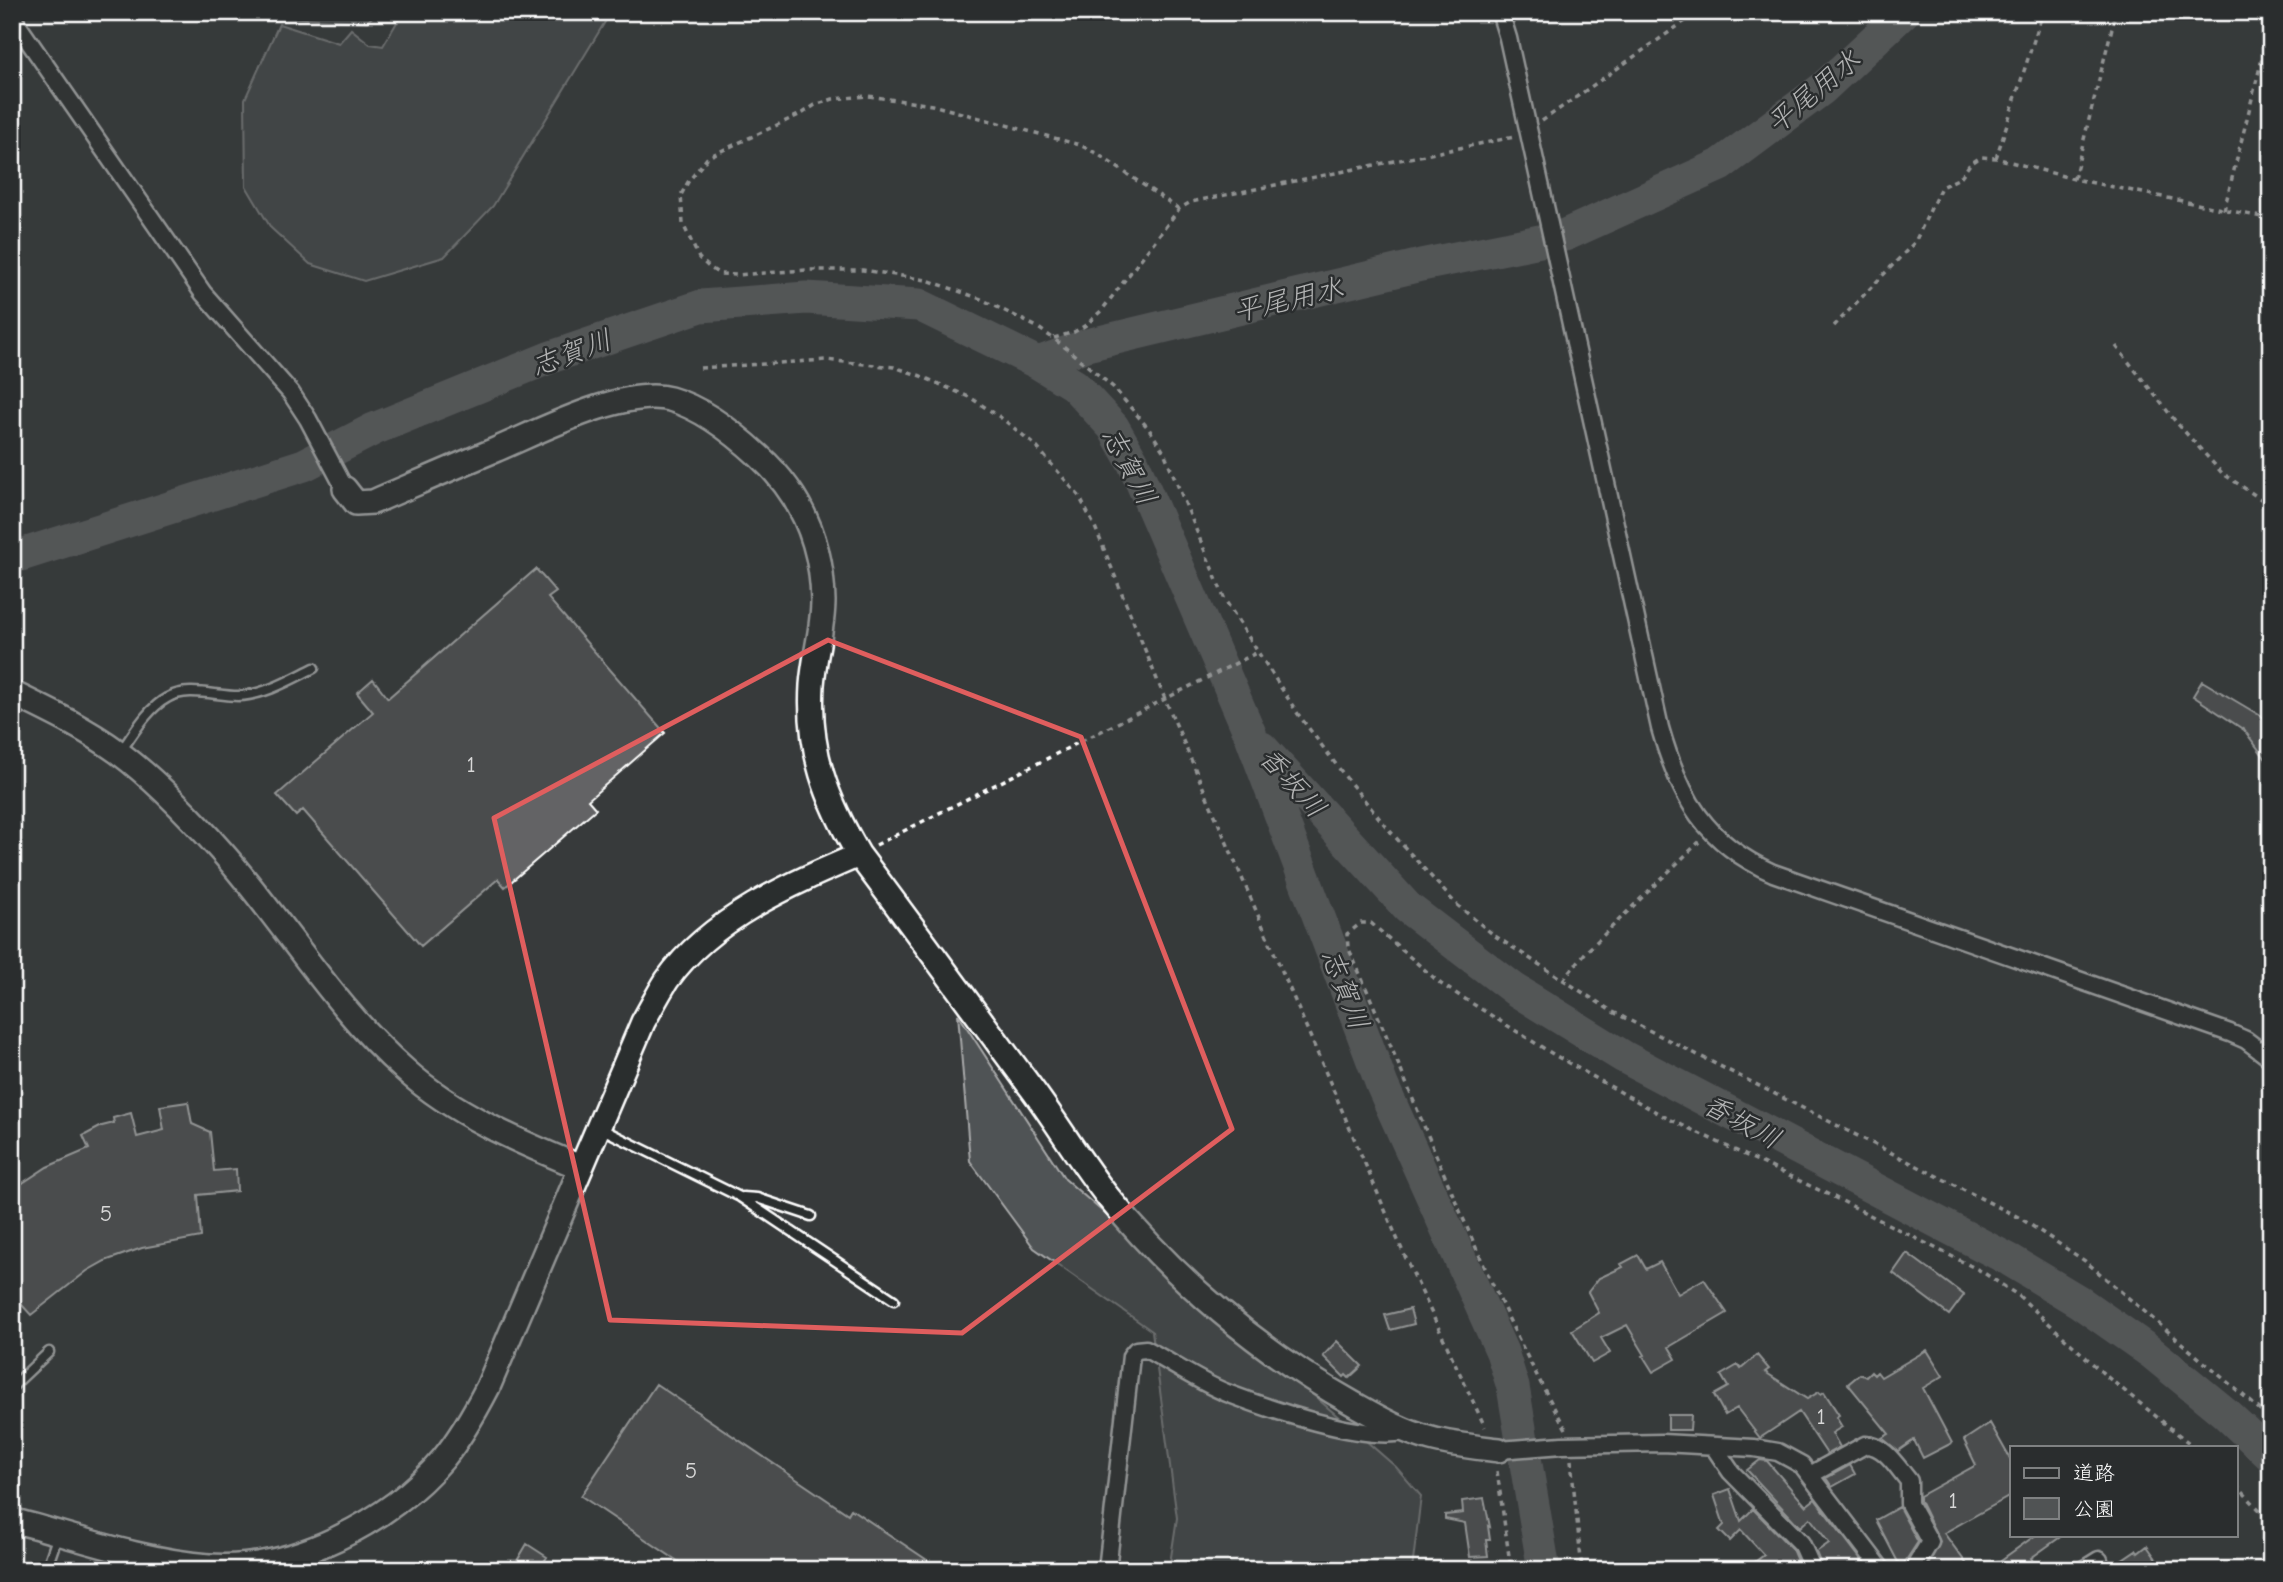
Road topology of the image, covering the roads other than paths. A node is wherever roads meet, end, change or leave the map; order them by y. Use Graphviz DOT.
graph roads {
  1 [pos="1500,12"];
  2 [pos="12,17"];
  3 [pos="345,489"];
  4 [pos="314,668"];
  5 [pos="12,693"];
  6 [pos="119,753"];
  7 [pos="859,855"];
  8 [pos="2271,1059"];
  9 [pos="597,1127"];
  10 [pos="580,1167"];
  11 [pos="740,1197"];
  12 [pos="811,1216"];
  13 [pos="894,1300"];
  14 [pos="49,1352"];
  15 [pos="12,1387"];
  16 [pos="1408,1431"];
  17 [pos="1714,1447"];
  18 [pos="1495,1449"];
  19 [pos="1810,1475"];
  20 [pos="12,1520"];
  21 [pos="59,1532"];
  22 [pos="2099,1560"];
  23 [pos="46,1570"];
  24 [pos="1107,1570"];
  25 [pos="1813,1570"];
  26 [pos="1882,1570"];
  27 [pos="1913,1570"];
  28 [pos="2083,1570"];
  1 -- 8 [label="street"];
  2 -- 3 [label="street"];
  3 -- 7 [label="street"];
  4 -- 6 [label="lane"];
  5 -- 6 [label="street"];
  6 -- 10 [label="street"];
  7 -- 9 [label="street"];
  7 -- 16 [label="street"];
  9 -- 10 [label="street"];
  9 -- 11 [label="lane"];
  10 -- 21 [label="street"];
  11 -- 12 [label="lane"];
  11 -- 13 [label="lane"];
  14 -- 15 [label="lane"];
  16 -- 18 [label="street"];
  16 -- 24 [label="street"];
  17 -- 18 [label="street"];
  17 -- 19 [label="street"];
  17 -- 25 [label="street"];
  19 -- 26 [label="street"];
  19 -- 27 [label="street"];
  20 -- 21 [label="street"];
  21 -- 23 [label="lane"];
  22 -- 28 [label="street"];
}
